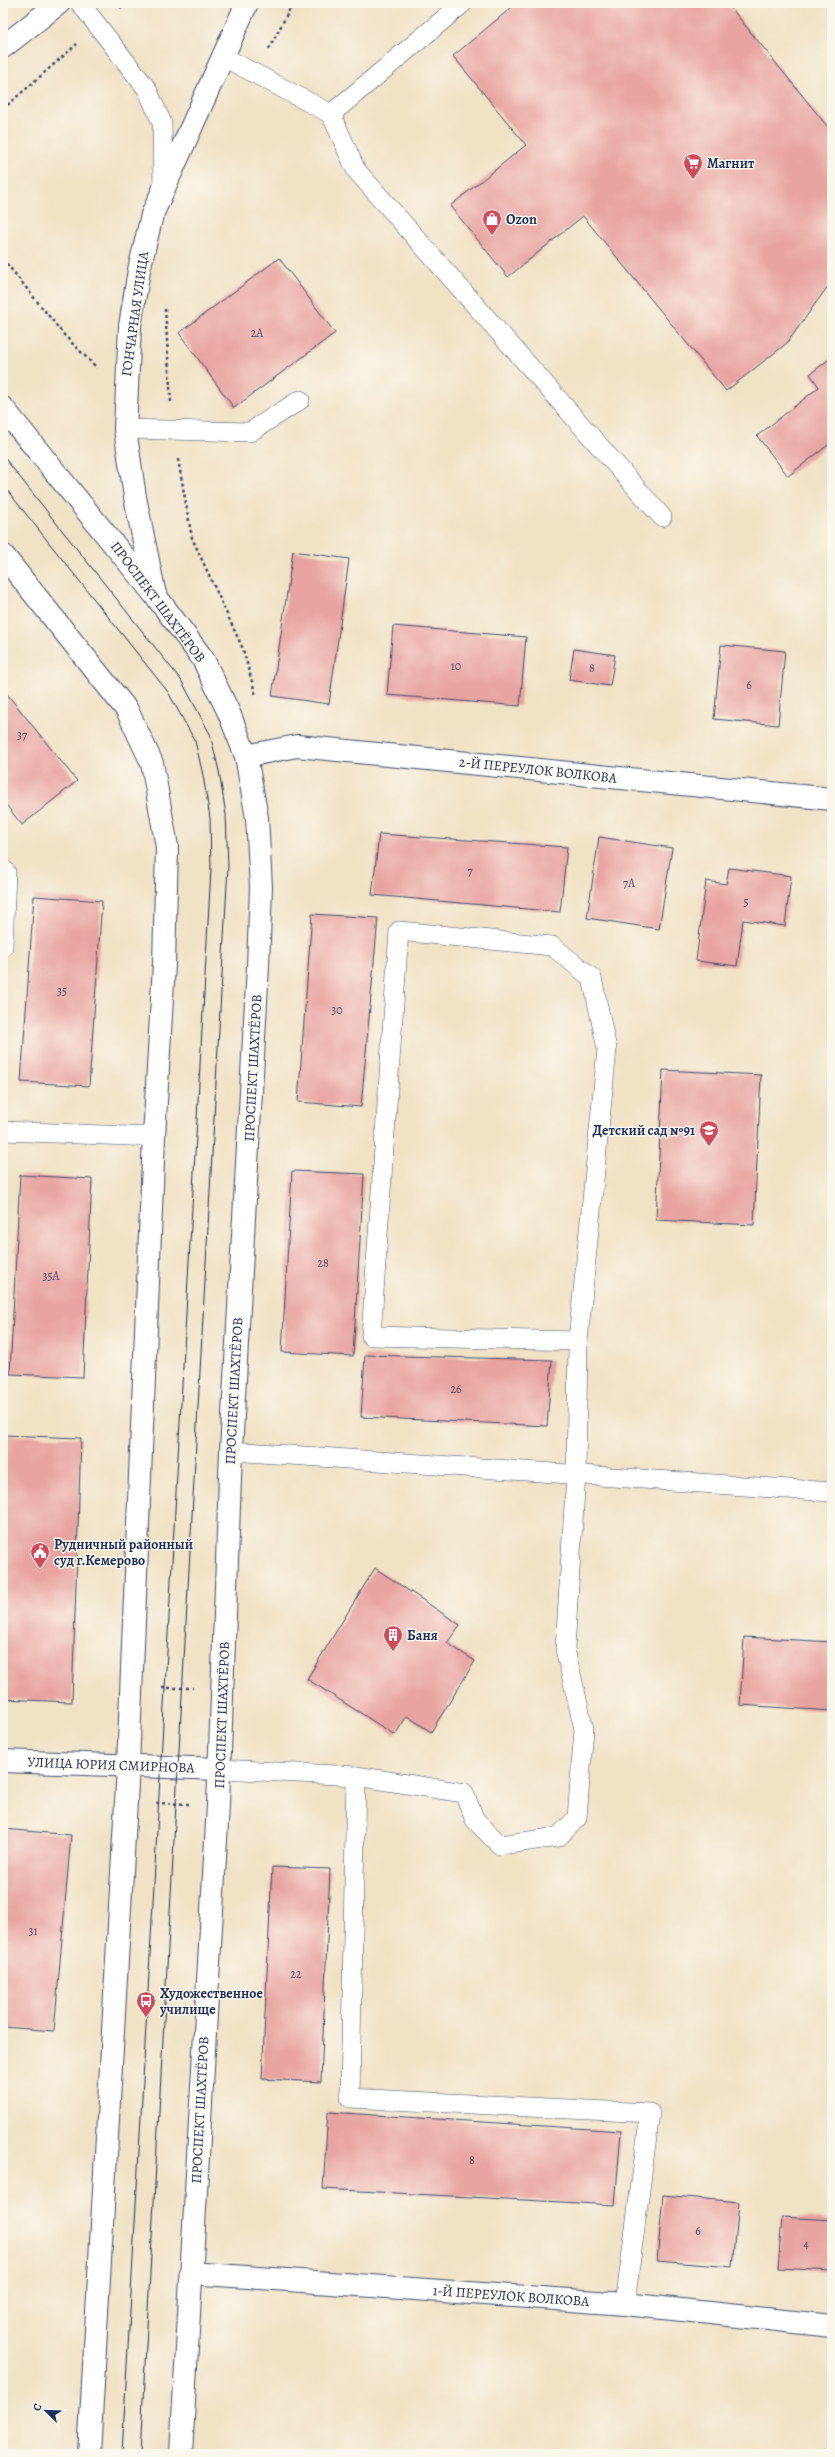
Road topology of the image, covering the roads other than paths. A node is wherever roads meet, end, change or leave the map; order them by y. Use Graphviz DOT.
graph roads {
  1 [pos="59,3"];
  2 [pos="80,3"];
  3 [pos="247,3"];
  4 [pos="463,3"];
  5 [pos="3,47"];
  6 [pos="222,56"];
  7 [pos="331,114"];
  8 [pos="163,190"];
  9 [pos="300,400"];
  10 [pos="3,408"];
  11 [pos="125,429"];
  12 [pos="662,517"];
  13 [pos="3,555"];
  14 [pos="155,595"];
  15 [pos="246,756"];
  16 [pos="832,799"];
  17 [pos="3,869"];
  18 [pos="3,947"];
  19 [pos="3,1131"];
  20 [pos="154,1138"];
  21 [pos="578,1341"];
  22 [pos="230,1451"];
  23 [pos="576,1474"];
  24 [pos="832,1492"];
  25 [pos="3,1761"];
  26 [pos="128,1766"];
  27 [pos="220,1769"];
  28 [pos="356,1776"];
  29 [pos="190,2273"];
  30 [pos="626,2304"];
  31 [pos="832,2326"];
  32 [pos="89,2454"];
  33 [pos="181,2454"];
  1 -- 5 [label="main road"];
  2 -- 8 [label="lane"];
  3 -- 6 [label="main road, ГОНЧАРНАЯ УЛИЦА"];
  4 -- 7 [label="lane"];
  6 -- 7 [label="lane"];
  6 -- 8 [label="main road, ГОНЧАРНАЯ УЛИЦА"];
  7 -- 12 [label="lane"];
  8 -- 11 [label="main road, ГОНЧАРНАЯ УЛИЦА"];
  9 -- 11 [label="lane"];
  10 -- 14 [label="main road, ПРОСПЕКТ ШАХТЁРОВ"];
  11 -- 14 [label="main road, ГОНЧАРНАЯ УЛИЦА"];
  13 -- 20 [label="main road"];
  14 -- 15 [label="main road, ПРОСПЕКТ ШАХТЁРОВ"];
  15 -- 16 [label="main road, 2-Й ПЕРЕУЛОК ВОЛКОВА"];
  15 -- 22 [label="main road, ПРОСПЕКТ ШАХТЁРОВ"];
  17 -- 18 [label="lane"];
  19 -- 20 [label="lane"];
  20 -- 26 [label="main road"];
  21 -- 21 [label="lane"];
  21 -- 23 [label="lane"];
  22 -- 23 [label="lane"];
  22 -- 27 [label="main road, ПРОСПЕКТ ШАХТЁРОВ"];
  23 -- 24 [label="lane"];
  23 -- 28 [label="lane"];
  25 -- 26 [label="main road, УЛИЦА ЮРИЯ СМИРНОВА"];
  26 -- 27 [label="main road, УЛИЦА ЮРИЯ СМИРНОВА"];
  26 -- 32 [label="main road"];
  27 -- 28 [label="lane"];
  27 -- 29 [label="main road, ПРОСПЕКТ ШАХТЁРОВ"];
  28 -- 30 [label="lane"];
  29 -- 30 [label="main road, 1-Й ПЕРЕУЛОК ВОЛКОВА"];
  29 -- 33 [label="main road, ПРОСПЕКТ ШАХТЁРОВ"];
  30 -- 31 [label="main road, 1-Й ПЕРЕУЛОК ВОЛКОВА"];
}
